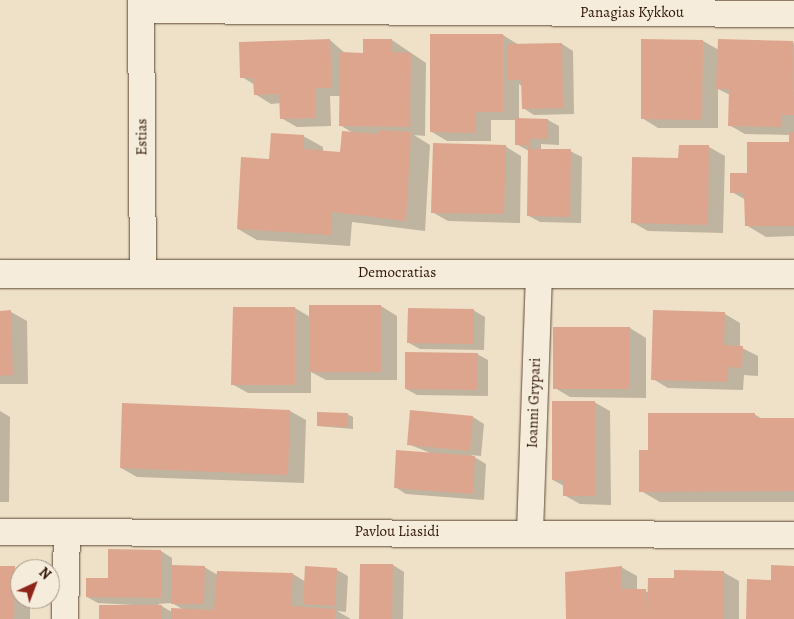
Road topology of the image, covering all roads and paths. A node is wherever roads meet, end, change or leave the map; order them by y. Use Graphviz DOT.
graph roads {
  1 [pos="141,5"];
  2 [pos="794,14"];
  3 [pos="143,273"];
  4 [pos="0,274"];
  5 [pos="539,274"];
  6 [pos="794,274"];
  7 [pos="0,532"];
  8 [pos="67,532"];
  9 [pos="530,532"];
  10 [pos="794,535"];
  11 [pos="65,619"];
  1 -- 2 [label="street, Panagias Kykkou"];
  1 -- 3 [label="street, Estias"];
  3 -- 4 [label="street, Democratias"];
  3 -- 5 [label="street, Democratias"];
  5 -- 6 [label="street, Democratias"];
  5 -- 9 [label="street, Ioanni Grypari"];
  7 -- 8 [label="street, Pavlou Liasidi"];
  8 -- 9 [label="street, Pavlou Liasidi"];
  8 -- 11 [label="street"];
  9 -- 10 [label="street, Pavlou Liasidi"];
}
